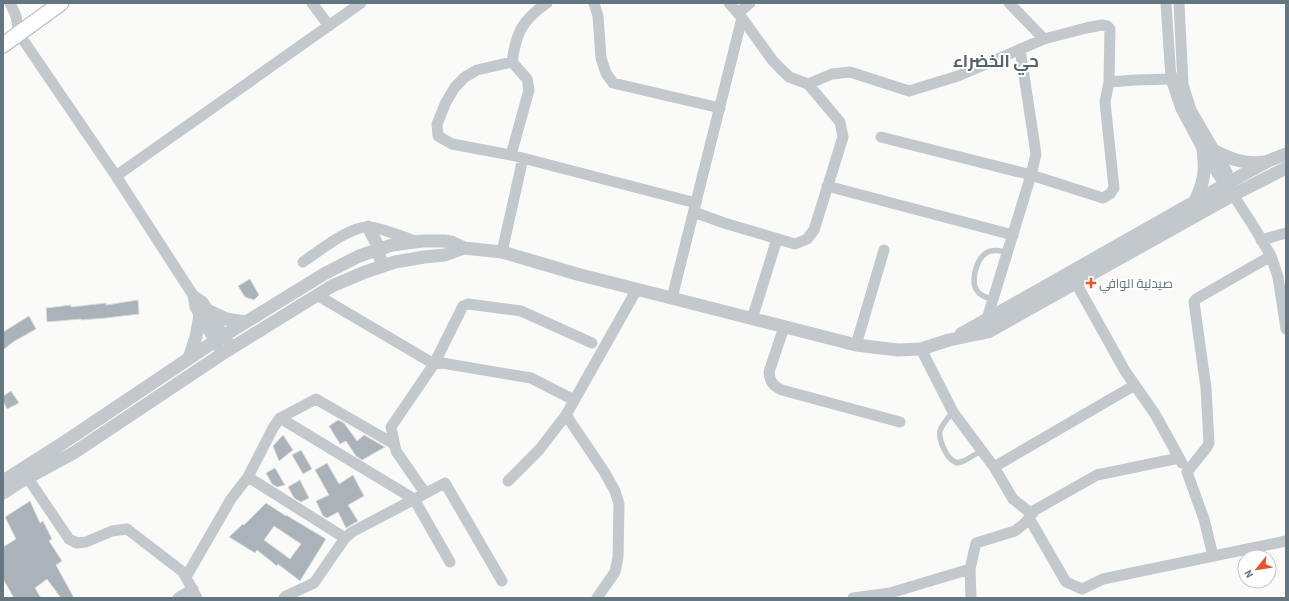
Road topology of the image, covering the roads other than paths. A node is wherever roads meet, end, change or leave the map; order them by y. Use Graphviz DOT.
graph roads {
  1 [pos="10,3"];
  2 [pos="61,3"];
  3 [pos="312,3"];
  4 [pos="362,3"];
  5 [pos="547,3"];
  6 [pos="594,3"];
  7 [pos="729,3"];
  8 [pos="750,3"];
  9 [pos="1009,3"];
  10 [pos="1166,3"];
  11 [pos="1179,3"];
  12 [pos="740,16"];
  13 [pos="329,26"];
  14 [pos="19,34"];
  15 [pos="1044,39"];
  16 [pos="3,45"];
  17 [pos="1020,49"];
  18 [pos="512,62"];
  19 [pos="1182,77"];
  20 [pos="1171,79"];
  21 [pos="1109,82"];
  22 [pos="808,84"];
  23 [pos="720,108"];
  24 [pos="882,137"];
  25 [pos="1208,150"];
  26 [pos="1286,154"];
  27 [pos="511,155"];
  28 [pos="523,158"];
  29 [pos="1268,162"];
  30 [pos="1286,168"];
  31 [pos="1031,175"];
  32 [pos="116,176"];
  33 [pos="828,186"];
  34 [pos="1229,189"];
  35 [pos="1195,201"];
  36 [pos="695,207"];
  37 [pos="368,227"];
  38 [pos="1286,233"];
  39 [pos="1013,235"];
  40 [pos="777,239"];
  41 [pos="1261,240"];
  42 [pos="416,242"];
  43 [pos="464,248"];
  44 [pos="378,250"];
  45 [pos="884,250"];
  46 [pos="502,252"];
  47 [pos="1008,252"];
  48 [pos="1271,256"];
  49 [pos="303,262"];
  50 [pos="382,266"];
  51 [pos="1076,284"];
  52 [pos="637,289"];
  53 [pos="317,295"];
  54 [pos="672,298"];
  55 [pos="993,300"];
  56 [pos="204,313"];
  57 [pos="752,319"];
  58 [pos="987,319"];
  59 [pos="245,322"];
  60 [pos="784,327"];
  61 [pos="1286,329"];
  62 [pos="220,338"];
  63 [pos="949,340"];
  64 [pos="592,343"];
  65 [pos="856,344"];
  66 [pos="921,349"];
  67 [pos="227,351"];
  68 [pos="189,358"];
  69 [pos="434,364"];
  70 [pos="1135,385"];
  71 [pos="574,400"];
  72 [pos="953,412"];
  73 [pos="566,415"];
  74 [pos="280,418"];
  75 [pos="900,422"];
  76 [pos="394,444"];
  77 [pos="982,451"];
  78 [pos="1179,458"];
  79 [pos="994,467"];
  80 [pos="1187,472"];
  81 [pos="25,473"];
  82 [pos="248,477"];
  83 [pos="3,481"];
  84 [pos="508,481"];
  85 [pos="3,493"];
  86 [pos="425,494"];
  87 [pos="414,499"];
  88 [pos="1030,516"];
  89 [pos="345,538"];
  90 [pos="1286,541"];
  91 [pos="1213,556"];
  92 [pos="450,562"];
  93 [pos="970,569"];
  94 [pos="186,577"];
  95 [pos="502,581"];
  96 [pos="195,594"];
  97 [pos="178,598"];
  98 [pos="284,598"];
  99 [pos="597,598"];
  100 [pos="853,598"];
  101 [pos="971,598"];
  1 -- 14 [label="street"];
  2 -- 14 [label="main road"];
  3 -- 13 [label="street"];
  4 -- 13 [label="street"];
  5 -- 18 [label="street"];
  6 -- 23 [label="street"];
  7 -- 12 [label="street"];
  8 -- 12 [label="street"];
  9 -- 15 [label="street"];
  10 -- 20 [label="street"];
  11 -- 19 [label="street"];
  12 -- 22 [label="street"];
  12 -- 23 [label="street"];
  13 -- 32 [label="street"];
  14 -- 16 [label="main road"];
  14 -- 32 [label="street"];
  15 -- 17 [label="street"];
  15 -- 21 [label="street"];
  17 -- 22 [label="street"];
  17 -- 31 [label="street"];
  18 -- 27 [label="street"];
  18 -- 27 [label="street"];
  19 -- 20 [label="street"];
  19 -- 25 [label="street"];
  20 -- 21 [label="street"];
  20 -- 25 [label="street"];
  21 -- 31 [label="street"];
  22 -- 33 [label="street"];
  23 -- 36 [label="street"];
  24 -- 31 [label="street"];
  25 -- 29 [label="street"];
  25 -- 34 [label="street"];
  25 -- 35 [label="street"];
  26 -- 29 [label="street"];
  27 -- 28 [label="street"];
  28 -- 36 [label="street"];
  28 -- 46 [label="street"];
  29 -- 34 [label="street"];
  30 -- 34 [label="street"];
  31 -- 39 [label="street"];
  32 -- 56 [label="street"];
  33 -- 39 [label="street"];
  33 -- 40 [label="street"];
  34 -- 35 [label="street"];
  34 -- 41 [label="street"];
  34 -- 51 [label="street"];
  35 -- 58 [label="street"];
  36 -- 40 [label="street"];
  36 -- 54 [label="street"];
  37 -- 42 [label="street"];
  37 -- 44 [label="street"];
  37 -- 49 [label="street"];
  38 -- 41 [label="street"];
  39 -- 47 [label="street"];
  40 -- 57 [label="street"];
  41 -- 48 [label="street"];
  42 -- 43 [label="street"];
  42 -- 44 [label="street"];
  43 -- 46 [label="street"];
  43 -- 50 [label="street"];
  44 -- 50 [label="street"];
  44 -- 59 [label="street"];
  45 -- 65 [label="street"];
  46 -- 52 [label="street"];
  47 -- 55 [label="street"];
  47 -- 55 [label="lane"];
  48 -- 61 [label="street"];
  48 -- 80 [label="street"];
  50 -- 53 [label="street"];
  51 -- 63 [label="street"];
  51 -- 70 [label="street"];
  52 -- 54 [label="street"];
  52 -- 71 [label="street"];
  53 -- 67 [label="street"];
  53 -- 69 [label="street"];
  54 -- 57 [label="street"];
  55 -- 58 [label="street"];
  56 -- 59 [label="street"];
  56 -- 62 [label="street"];
  56 -- 68 [label="street"];
  57 -- 60 [label="street"];
  58 -- 63 [label="street"];
  59 -- 62 [label="street"];
  60 -- 65 [label="street"];
  60 -- 75 [label="street"];
  62 -- 67 [label="street"];
  62 -- 68 [label="street"];
  63 -- 66 [label="street"];
  64 -- 69 [label="street"];
  65 -- 66 [label="street"];
  66 -- 72 [label="street"];
  67 -- 81 [label="street"];
  68 -- 81 [label="street"];
  69 -- 71 [label="street"];
  69 -- 76 [label="street"];
  70 -- 78 [label="street"];
  70 -- 79 [label="street"];
  71 -- 73 [label="street"];
  72 -- 77 [label="street"];
  72 -- 77 [label="lane"];
  73 -- 84 [label="street"];
  73 -- 99 [label="street"];
  74 -- 76 [label="street"];
  74 -- 82 [label="street"];
  74 -- 87 [label="street"];
  76 -- 86 [label="street"];
  77 -- 79 [label="street"];
  78 -- 80 [label="street"];
  78 -- 88 [label="street"];
  79 -- 88 [label="street"];
  80 -- 91 [label="street"];
  81 -- 83 [label="street"];
  81 -- 85 [label="street"];
  81 -- 94 [label="street"];
  82 -- 89 [label="street"];
  82 -- 94 [label="street"];
  86 -- 87 [label="street"];
  86 -- 95 [label="street"];
  87 -- 89 [label="street"];
  87 -- 92 [label="street"];
  88 -- 91 [label="street"];
  88 -- 93 [label="street"];
  89 -- 98 [label="street"];
  90 -- 91 [label="street"];
  93 -- 100 [label="street"];
  93 -- 101 [label="street"];
  94 -- 96 [label="street"];
  96 -- 97 [label="street"];
}
